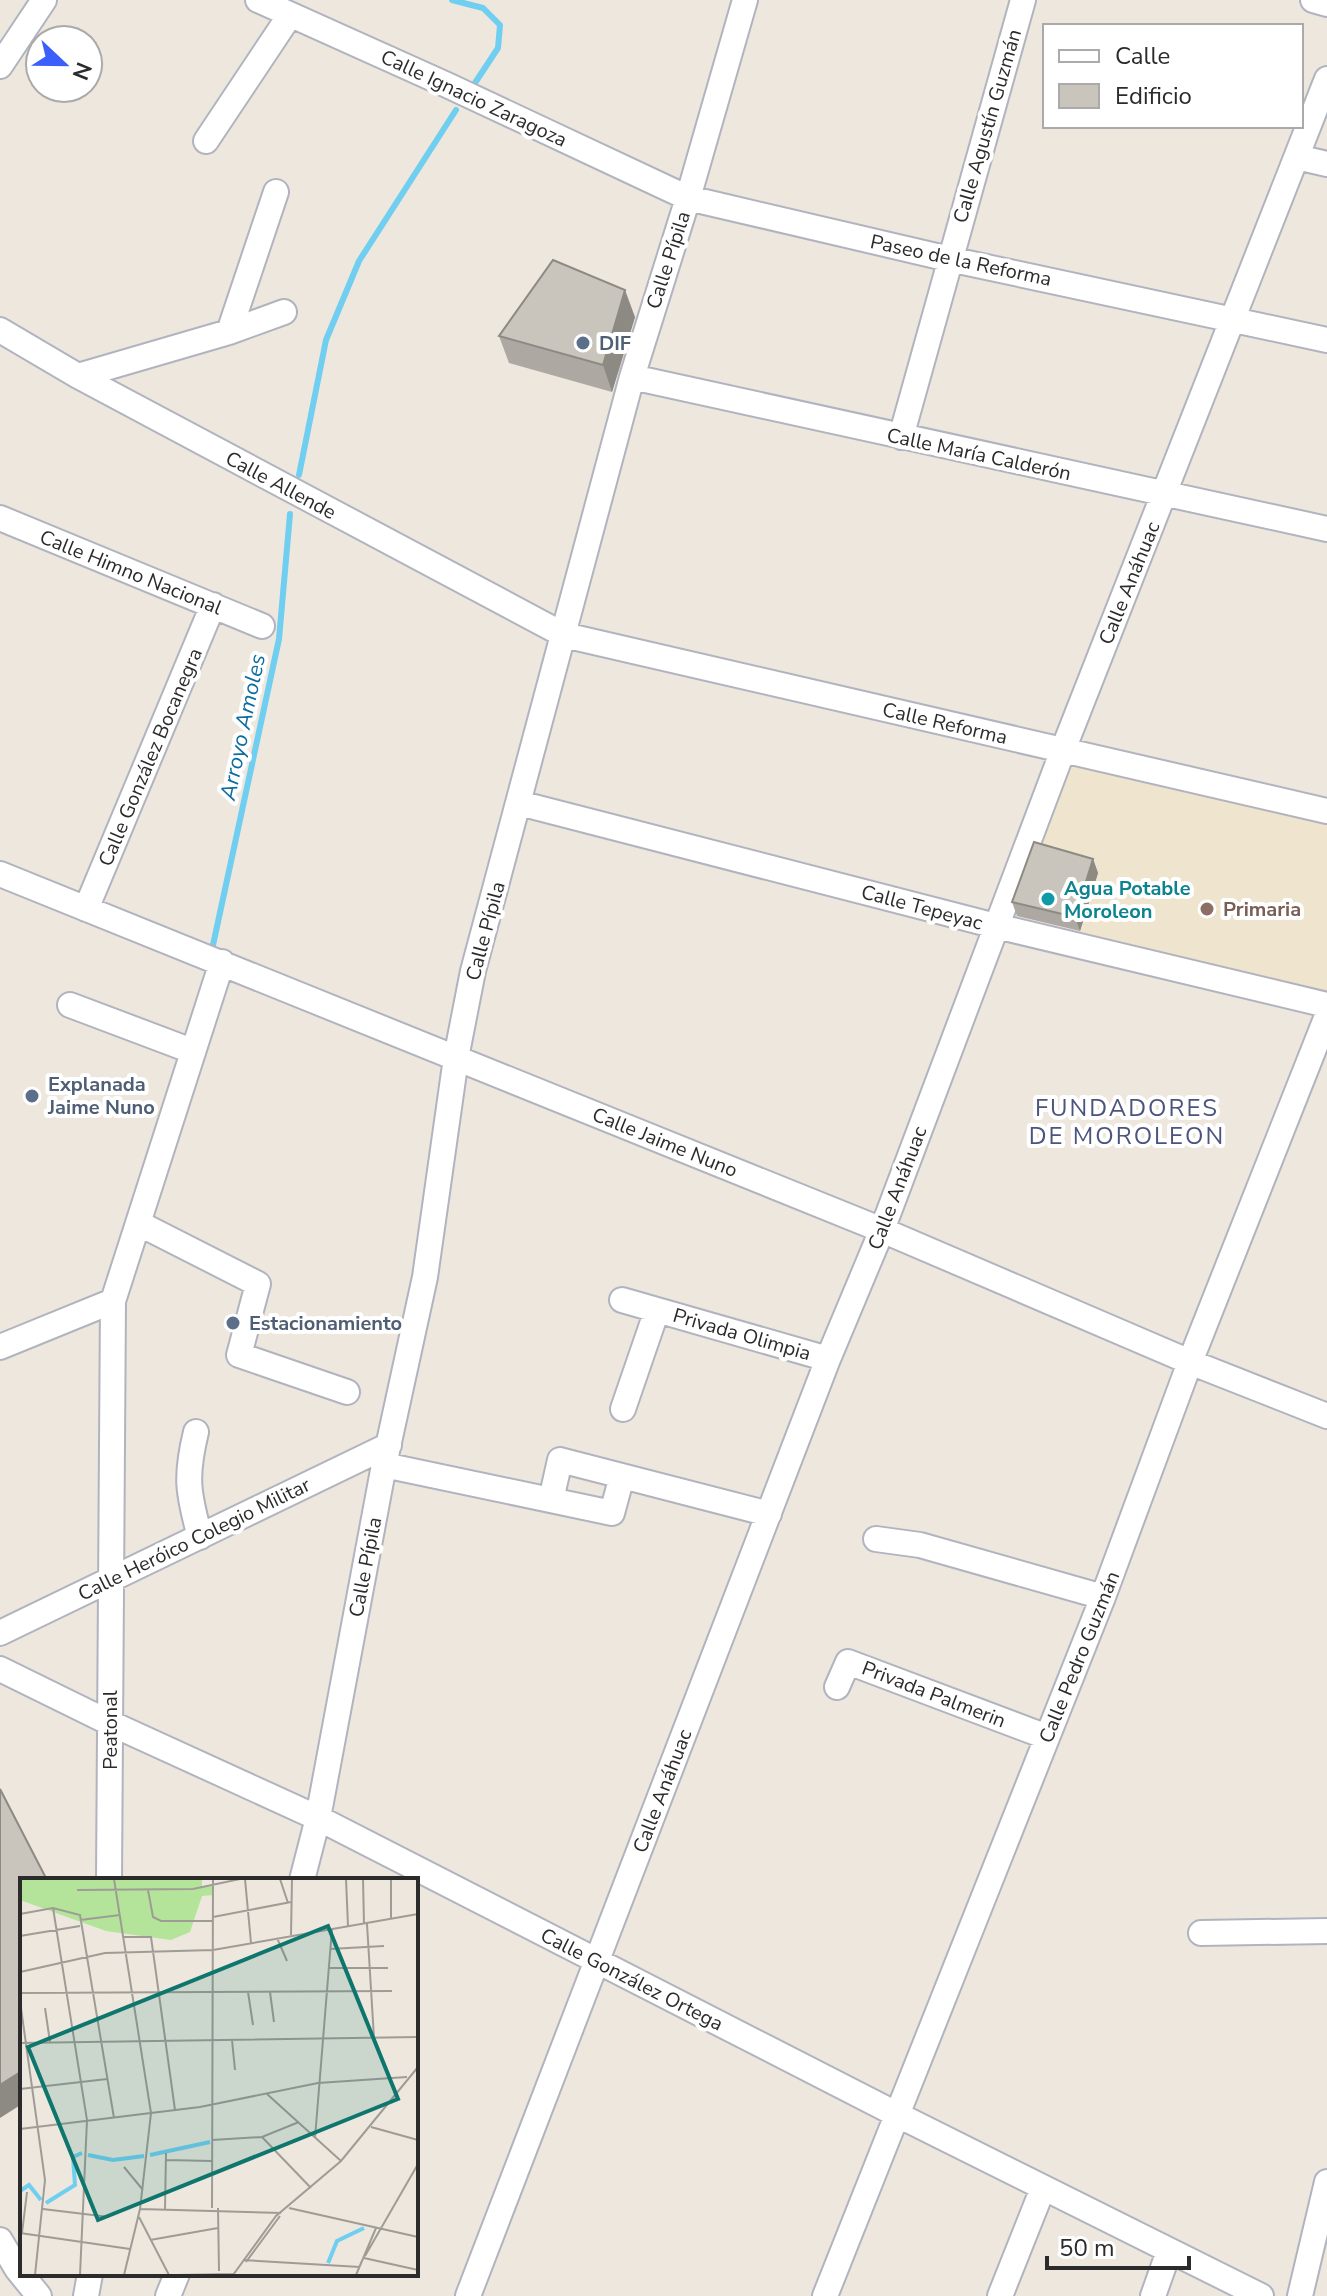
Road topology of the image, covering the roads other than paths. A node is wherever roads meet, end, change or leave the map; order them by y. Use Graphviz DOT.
graph roads {
  1 [pos="44,0"];
  2 [pos="258,0"];
  3 [pos="745,0"];
  4 [pos="1023,0"];
  5 [pos="1313,0"];
  6 [pos="1327,4"];
  7 [pos="290,15"];
  8 [pos="0,66"];
  9 [pos="1327,79"];
  10 [pos="206,141"];
  11 [pos="1297,157"];
  12 [pos="1327,164"];
  13 [pos="276,192"];
  14 [pos="688,198"];
  15 [pos="949,259"];
  16 [pos="284,312"];
  17 [pos="1234,319"];
  18 [pos="0,330"];
  19 [pos="229,332"];
  20 [pos="1327,340"];
  21 [pos="78,376"];
  22 [pos="632,377"];
  23 [pos="901,437"];
  24 [pos="1165,494"];
  25 [pos="0,518"];
  26 [pos="1327,529"];
  27 [pos="213,605"];
  28 [pos="262,626"];
  29 [pos="564,635"];
  30 [pos="1063,750"];
  31 [pos="519,803"];
  32 [pos="1327,811"];
  33 [pos="0,874"];
  34 [pos="86,909"];
  35 [pos="996,926"];
  36 [pos="222,962"];
  37 [pos="70,1005"];
  38 [pos="1327,1005"];
  39 [pos="1327,1016"];
  40 [pos="192,1051"];
  41 [pos="456,1058"];
  42 [pos="138,1223"];
  43 [pos="882,1230"];
  44 [pos="622,1300"];
  45 [pos="113,1301"];
  46 [pos="657,1310"];
  47 [pos="0,1347"];
  48 [pos="828,1359"];
  49 [pos="1190,1362"];
  50 [pos="347,1392"];
  51 [pos="623,1409"];
  52 [pos="1327,1416"];
  53 [pos="196,1432"];
  54 [pos="386,1455"];
  55 [pos="622,1476"];
  56 [pos="551,1500"];
  57 [pos="769,1514"];
  58 [pos="200,1537"];
  59 [pos="876,1539"];
  60 [pos="110,1581"];
  61 [pos="1103,1597"];
  62 [pos="0,1633"];
  63 [pos="0,1669"];
  64 [pos="837,1687"];
  65 [pos="110,1723"];
  66 [pos="1047,1737"];
  67 [pos="318,1818"];
  68 [pos="109,1878"];
  69 [pos="303,1878"];
  70 [pos="1327,1931"];
  71 [pos="1201,1933"];
  72 [pos="597,1961"];
  73 [pos="898,2115"];
  74 [pos="1327,2182"];
  75 [pos="1043,2188"];
  76 [pos="1169,2251"];
  77 [pos="3,2252"];
  78 [pos="20,2273"];
  79 [pos="23,2276"];
  80 [pos="90,2276"];
  81 [pos="176,2276"];
  82 [pos="39,2296"];
  83 [pos="86,2296"];
  84 [pos="168,2296"];
  85 [pos="468,2296"];
  86 [pos="825,2296"];
  87 [pos="1000,2296"];
  88 [pos="1153,2296"];
  89 [pos="1261,2296"];
  90 [pos="1300,2296"];
  1 -- 8 [label="street"];
  2 -- 7 [label="street, Calle Ignacio Zaragoza"];
  3 -- 14 [label="street, Calle Pípila"];
  4 -- 15 [label="street, Calle Agustín Guzmán"];
  5 -- 6 [label="street"];
  7 -- 10 [label="street"];
  7 -- 14 [label="street, Calle Ignacio Zaragoza"];
  9 -- 11 [label="street, Calle Anáhuac"];
  11 -- 12 [label="street"];
  11 -- 17 [label="street, Calle Anáhuac"];
  13 -- 19 [label="street"];
  14 -- 15 [label="street, Paseo de la Reforma"];
  14 -- 22 [label="street, Calle Pípila"];
  15 -- 17 [label="street, Paseo de la Reforma"];
  15 -- 23 [label="street, Calle Agustín Guzmán"];
  16 -- 19 [label="street"];
  17 -- 20 [label="street, Paseo de la Reforma"];
  17 -- 24 [label="street, Calle Anáhuac"];
  18 -- 21 [label="street, Calle Allende"];
  19 -- 21 [label="street"];
  21 -- 29 [label="street, Calle Allende"];
  22 -- 23 [label="street, Calle María Calderón"];
  22 -- 29 [label="street, Calle Pípila"];
  23 -- 24 [label="street, Calle María Calderón"];
  24 -- 26 [label="street, Calle María Calderón"];
  24 -- 30 [label="street, Calle Anáhuac"];
  25 -- 27 [label="street, Calle Himno Nacional"];
  27 -- 28 [label="street, Calle Himno Nacional"];
  27 -- 34 [label="street, Calle González Bocanegra"];
  29 -- 30 [label="street, Calle Reforma"];
  29 -- 31 [label="street, Calle Pípila"];
  30 -- 32 [label="street, Calle Reforma"];
  30 -- 35 [label="street, Calle Anáhuac"];
  31 -- 35 [label="street, Calle Tepeyac"];
  31 -- 41 [label="street, Calle Pípila"];
  33 -- 34 [label="street, Calle Jaime Nuno"];
  34 -- 36 [label="street, Calle Jaime Nuno"];
  35 -- 38 [label="street, Calle Tepeyac"];
  35 -- 43 [label="street, Calle Anáhuac"];
  36 -- 40 [label="street, Peatonal"];
  36 -- 41 [label="street, Calle Jaime Nuno"];
  37 -- 40 [label="street"];
  39 -- 49 [label="street, Calle Pedro Guzmán"];
  40 -- 42 [label="street, Peatonal"];
  41 -- 43 [label="street, Calle Jaime Nuno"];
  41 -- 54 [label="street, Calle Pípila"];
  42 -- 45 [label="street, Peatonal"];
  42 -- 50 [label="street"];
  43 -- 48 [label="street, Calle Anáhuac"];
  43 -- 49 [label="street, Calle Jaime Nuno"];
  44 -- 46 [label="street, Privada Olimpia"];
  45 -- 47 [label="street"];
  45 -- 60 [label="street, Peatonal"];
  46 -- 48 [label="street, Privada Olimpia"];
  46 -- 51 [label="street, Privada Olimpia"];
  48 -- 57 [label="street, Calle Anáhuac"];
  49 -- 52 [label="street, Calle Jaime Nuno"];
  49 -- 61 [label="street, Calle Pedro Guzmán"];
  53 -- 58 [label="street"];
  54 -- 56 [label="street"];
  54 -- 58 [label="street, Calle Heróico Colegio Militar"];
  54 -- 67 [label="street, Calle Pípila"];
  55 -- 56 [label="street"];
  55 -- 56 [label="street"];
  55 -- 57 [label="street"];
  57 -- 72 [label="street, Calle Anáhuac"];
  58 -- 60 [label="street, Calle Heróico Colegio Militar"];
  59 -- 61 [label="street"];
  60 -- 62 [label="street, Calle Heróico Colegio Militar"];
  60 -- 65 [label="street, Peatonal"];
  61 -- 66 [label="street, Calle Pedro Guzmán"];
  63 -- 65 [label="street, Calle González Ortega"];
  64 -- 66 [label="street, Privada Palmerin"];
  65 -- 67 [label="street, Calle González Ortega"];
  65 -- 68 [label="street, Peatonal"];
  66 -- 73 [label="street, Calle Pedro Guzmán"];
  67 -- 69 [label="street, Calle Pípila"];
  67 -- 72 [label="street, Calle González Ortega"];
  70 -- 71 [label="street"];
  72 -- 73 [label="street, Calle González Ortega"];
  72 -- 85 [label="street, Calle Anáhuac"];
  73 -- 75 [label="street, Calle González Ortega"];
  73 -- 86 [label="street, Calle Pedro Guzmán"];
  74 -- 90 [label="street"];
  75 -- 76 [label="street, Calle González Ortega"];
  75 -- 87 [label="street"];
  76 -- 88 [label="street"];
  76 -- 89 [label="street, Calle González Ortega"];
  77 -- 78 [label="street"];
  79 -- 82 [label="street"];
  80 -- 83 [label="street"];
  81 -- 84 [label="street"];
}
